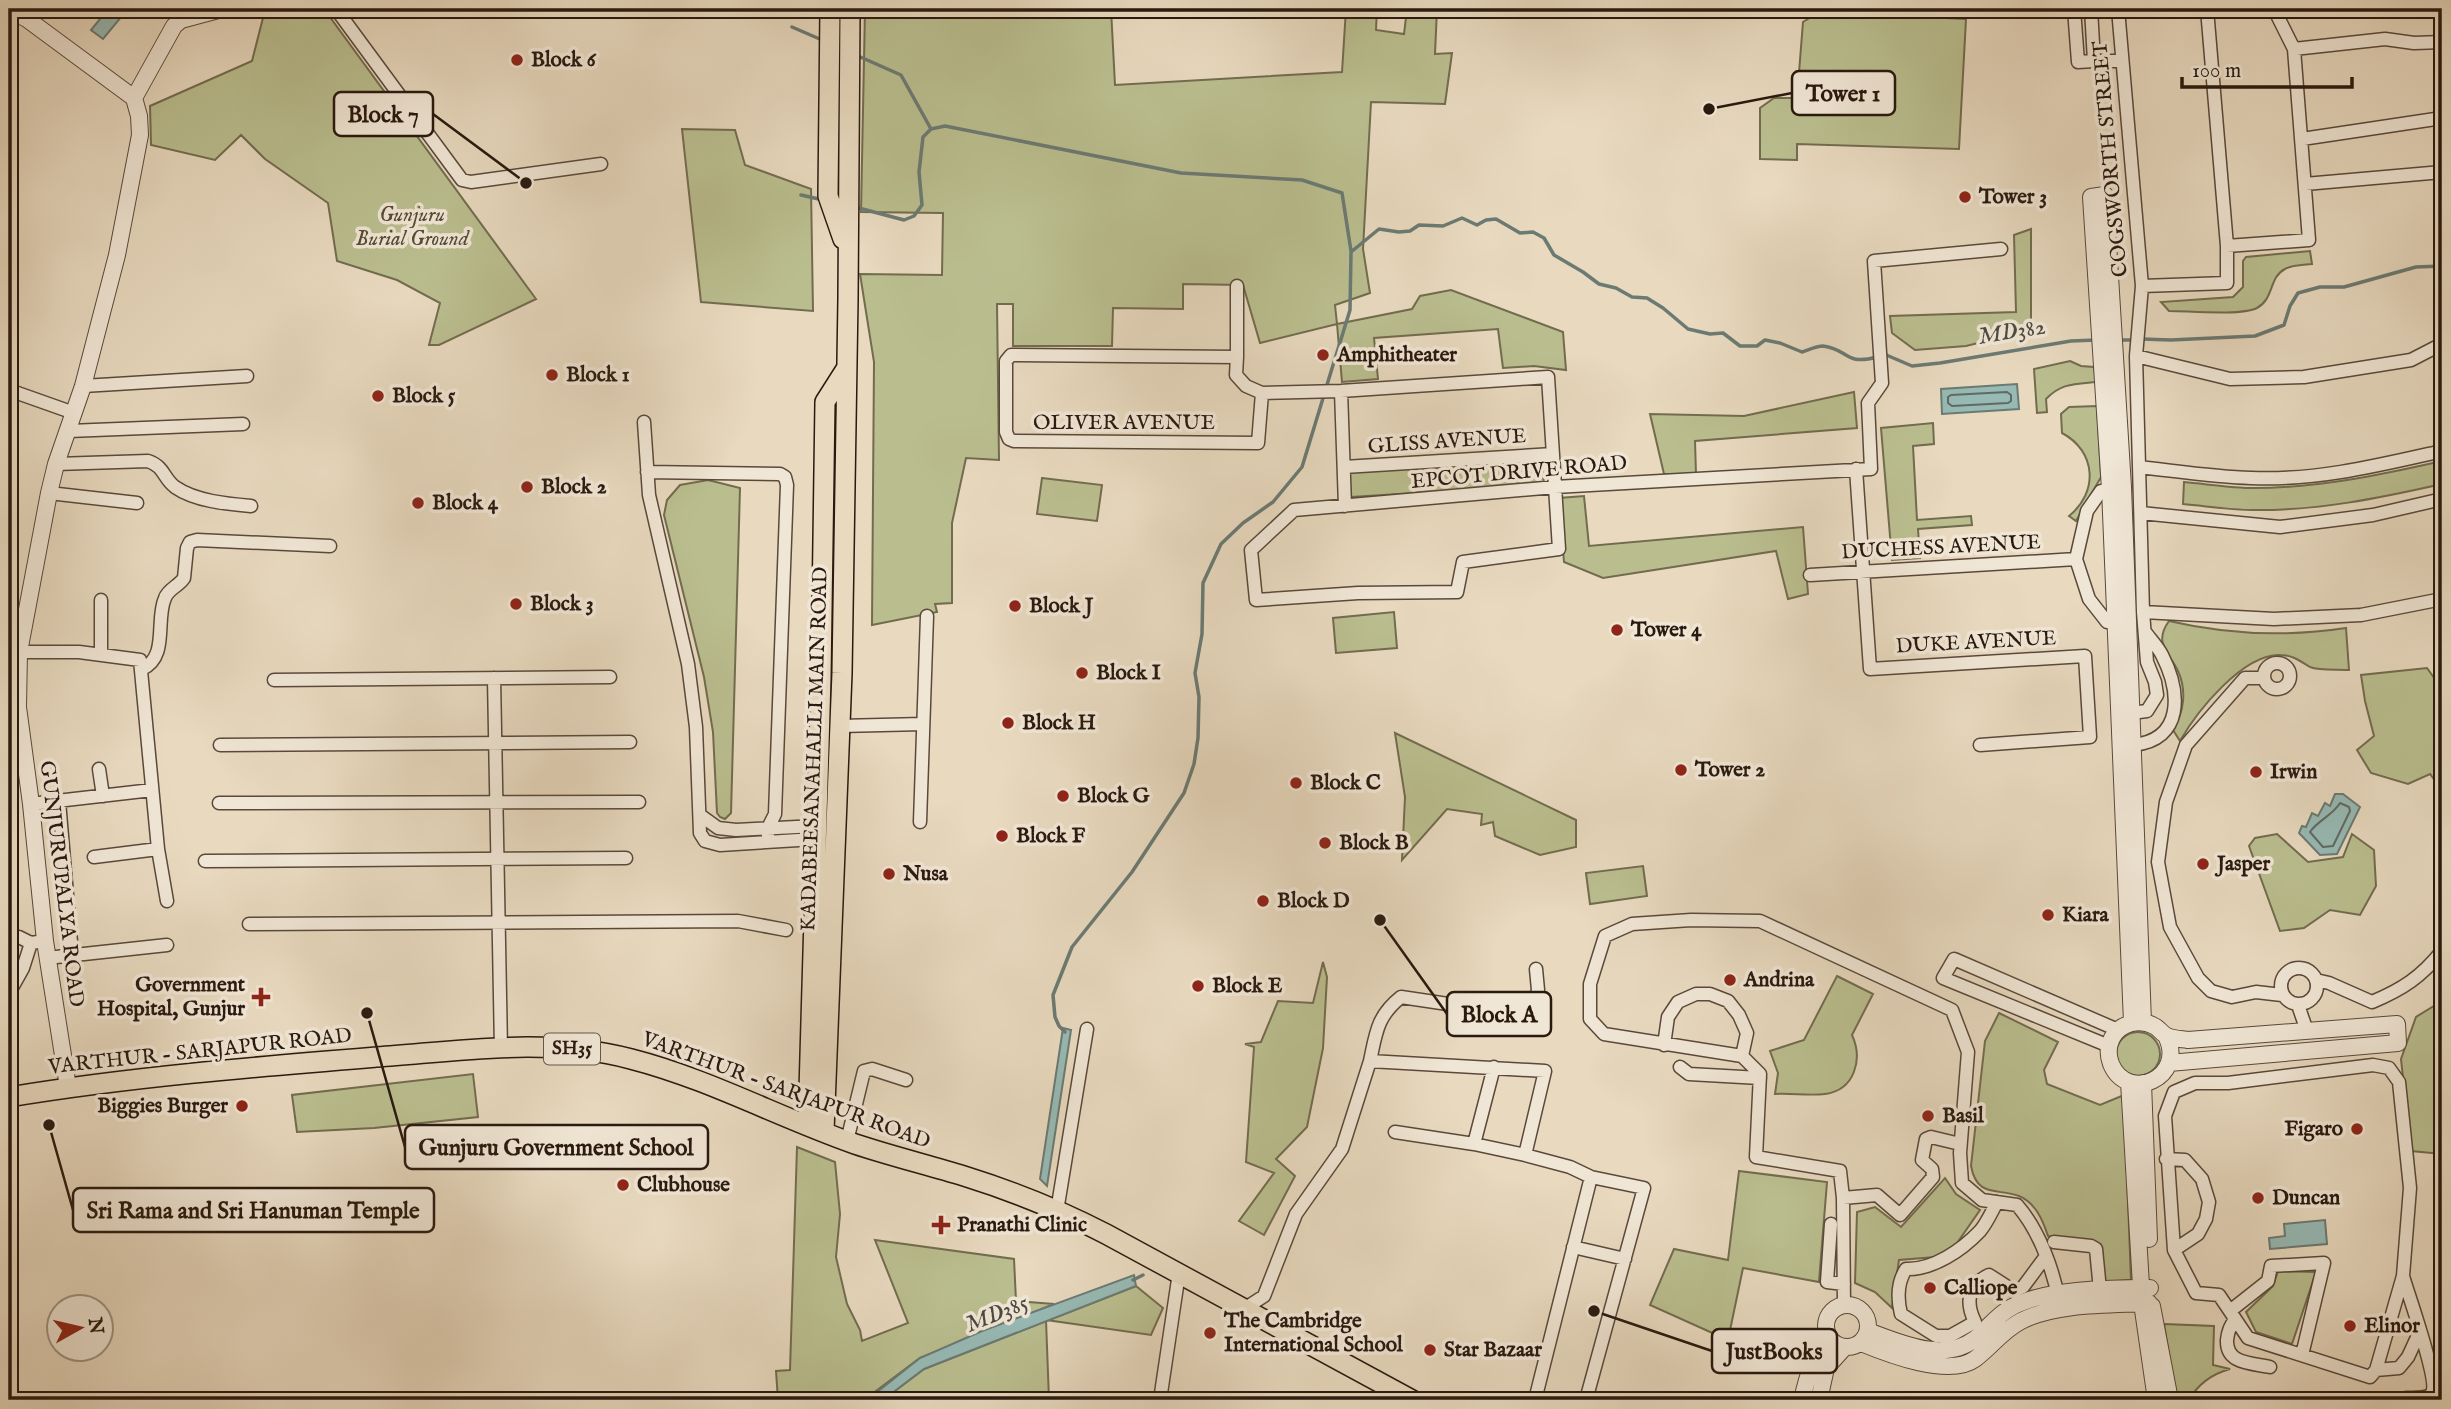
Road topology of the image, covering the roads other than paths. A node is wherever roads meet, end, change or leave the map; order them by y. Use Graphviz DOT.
graph roads {
  1 [pos="222,9"];
  2 [pos="336,9"];
  3 [pos="830,9"];
  4 [pos="850,9"];
  5 [pos="2074,9"];
  6 [pos="2091,9"];
  7 [pos="2118,9"];
  8 [pos="2207,9"];
  9 [pos="2274,9"];
  10 [pos="9,10"];
  11 [pos="30,14"];
  12 [pos="2442,42"];
  13 [pos="2294,49"];
  14 [pos="2094,61"];
  15 [pos="2122,61"];
  16 [pos="134,98"];
  17 [pos="2442,118"];
  18 [pos="2302,139"];
  19 [pos="601,164"];
  20 [pos="2442,172"];
  21 [pos="2305,184"];
  22 [pos="2098,196"];
  23 [pos="2227,246"];
  24 [pos="2001,249"];
  25 [pos="848,253"];
  26 [pos="1237,286"];
  27 [pos="2142,286"];
  28 [pos="2442,344"];
  29 [pos="2136,351"];
  30 [pos="1237,357"];
  31 [pos="847,368"];
  32 [pos="247,376"];
  33 [pos="83,386"];
  34 [pos="9,390"];
  35 [pos="1341,391"];
  36 [pos="1262,393"];
  37 [pos="74,413"];
  38 [pos="644,422"];
  39 [pos="243,424"];
  40 [pos="69,431"];
  41 [pos="2442,451"];
  42 [pos="1553,454"];
  43 [pos="56,464"];
  44 [pos="1344,467"];
  45 [pos="2139,467"];
  46 [pos="1856,469"];
  47 [pos="647,472"];
  48 [pos="1555,487"];
  49 [pos="2116,488"];
  50 [pos="49,493"];
  51 [pos="2442,499"];
  52 [pos="137,503"];
  53 [pos="251,506"];
  54 [pos="1345,506"];
  55 [pos="2141,513"];
  56 [pos="330,546"];
  57 [pos="2076,559"];
  58 [pos="1863,571"];
  59 [pos="1810,575"];
  60 [pos="2442,599"];
  61 [pos="101,600"];
  62 [pos="2143,612"];
  63 [pos="927,615"];
  64 [pos="2121,622"];
  65 [pos="2146,632"];
  66 [pos="19,652"];
  67 [pos="101,654"];
  68 [pos="142,669"];
  69 [pos="13,677"];
  70 [pos="610,677"];
  71 [pos="494,678"];
  72 [pos="2264,678"];
  73 [pos="274,680"];
  74 [pos="15,700"];
  75 [pos="2125,713"];
  76 [pos="9,724"];
  77 [pos="923,724"];
  78 [pos="839,726"];
  79 [pos="495,742"];
  80 [pos="630,742"];
  81 [pos="220,745"];
  82 [pos="1980,745"];
  83 [pos="2127,745"];
  84 [pos="99,769"];
  85 [pos="152,790"];
  86 [pos="103,796"];
  87 [pos="59,801"];
  88 [pos="496,802"];
  89 [pos="639,802"];
  90 [pos="219,803"];
  91 [pos="31,804"];
  92 [pos="700,815"];
  93 [pos="920,822"];
  94 [pos="768,828"];
  95 [pos="816,833"];
  96 [pos="768,842"];
  97 [pos="158,849"];
  98 [pos="94,857"];
  99 [pos="497,858"];
  100 [pos="626,858"];
  101 [pos="205,861"];
  102 [pos="167,901"];
  103 [pos="499,923"];
  104 [pos="249,924"];
  105 [pos="786,930"];
  106 [pos="9,937"];
  107 [pos="167,945"];
  108 [pos="41,947"];
  109 [pos="2442,951"];
  110 [pos="72,954"];
  111 [pos="1536,969"];
  112 [pos="2316,980"];
  113 [pos="9,993"];
  114 [pos="2282,995"];
  115 [pos="2298,1005"];
  116 [pos="2131,1025"];
  117 [pos="2351,1028"];
  118 [pos="1087,1029"];
  119 [pos="2307,1031"];
  120 [pos="2166,1035"];
  121 [pos="1664,1045"];
  122 [pos="2109,1046"];
  123 [pos="2351,1046"];
  124 [pos="501,1049"];
  125 [pos="2270,1054"];
  126 [pos="1742,1056"];
  127 [pos="1370,1061"];
  128 [pos="2169,1063"];
  129 [pos="1494,1067"];
  130 [pos="1680,1067"];
  131 [pos="2274,1077"];
  132 [pos="1760,1078"];
  133 [pos="906,1080"];
  134 [pos="2136,1083"];
  135 [pos="68,1087"];
  136 [pos="9,1097"];
  137 [pos="816,1128"];
  138 [pos="1395,1132"];
  139 [pos="847,1141"];
  140 [pos="1474,1144"];
  141 [pos="1960,1144"];
  142 [pos="1525,1155"];
  143 [pos="2166,1159"];
  144 [pos="1591,1177"];
  145 [pos="1843,1198"];
  146 [pos="1997,1202"];
  147 [pos="1057,1211"];
  148 [pos="1831,1224"];
  149 [pos="2054,1242"];
  150 [pos="1573,1247"];
  151 [pos="2174,1250"];
  152 [pos="2046,1256"];
  153 [pos="1625,1259"];
  154 [pos="1179,1273"];
  155 [pos="2403,1276"];
  156 [pos="1844,1284"];
  157 [pos="2100,1290"];
  158 [pos="2146,1296"];
  159 [pos="2059,1302"];
  160 [pos="1844,1305"];
  161 [pos="1244,1309"];
  162 [pos="2233,1315"];
  163 [pos="2420,1331"];
  164 [pos="1830,1339"];
  165 [pos="1858,1340"];
  166 [pos="2302,1355"];
  167 [pos="2270,1367"];
  168 [pos="2376,1370"];
  169 [pos="2406,1398"];
  170 [pos="1160,1400"];
  171 [pos="1412,1400"];
  172 [pos="1535,1400"];
  173 [pos="1586,1400"];
  174 [pos="1802,1400"];
  175 [pos="1819,1400"];
  176 [pos="2155,1400"];
  177 [pos="2170,1400"];
  1 -- 16 [label="street"];
  2 -- 19 [label="street"];
  3 -- 25 [label="main road, KADABEESANAHALLI MAIN ROAD"];
  4 -- 25 [label="main road, KADABEESANAHALLI MAIN ROAD"];
  5 -- 14 [label="street"];
  6 -- 14 [label="street"];
  7 -- 15 [label="street, COGSWORTH STREET"];
  8 -- 23 [label="street"];
  9 -- 13 [label="street"];
  10 -- 11 [label="street"];
  11 -- 16 [label="street"];
  12 -- 13 [label="street"];
  13 -- 18 [label="street"];
  14 -- 15 [label="street"];
  15 -- 27 [label="street, COGSWORTH STREET"];
  16 -- 33 [label="street, GUNJURUPALYA ROAD"];
  17 -- 18 [label="street"];
  18 -- 21 [label="street"];
  20 -- 21 [label="street"];
  21 -- 23 [label="street"];
  22 -- 49 [label="street"];
  23 -- 27 [label="street"];
  24 -- 46 [label="street"];
  25 -- 31 [label="main road, KADABEESANAHALLI MAIN ROAD"];
  26 -- 30 [label="street"];
  27 -- 29 [label="street, COGSWORTH STREET"];
  28 -- 29 [label="street"];
  29 -- 45 [label="street, COGSWORTH STREET"];
  30 -- 36 [label="street"];
  30 -- 36 [label="street, OLIVER AVENUE"];
  31 -- 78 [label="main road, KADABEESANAHALLI MAIN ROAD"];
  31 -- 95 [label="main road, KADABEESANAHALLI MAIN ROAD"];
  32 -- 33 [label="street"];
  33 -- 37 [label="street, GUNJURUPALYA ROAD"];
  34 -- 37 [label="street"];
  35 -- 36 [label="street"];
  35 -- 42 [label="street"];
  35 -- 44 [label="street"];
  37 -- 40 [label="street, GUNJURUPALYA ROAD"];
  38 -- 47 [label="street"];
  39 -- 40 [label="street"];
  40 -- 43 [label="street, GUNJURUPALYA ROAD"];
  41 -- 45 [label="street"];
  42 -- 44 [label="street, GLISS AVENUE"];
  42 -- 48 [label="street"];
  43 -- 50 [label="street, GUNJURUPALYA ROAD"];
  43 -- 53 [label="street"];
  44 -- 54 [label="street"];
  45 -- 55 [label="street, COGSWORTH STREET"];
  46 -- 48 [label="street, EPCOT DRIVE ROAD"];
  46 -- 58 [label="street"];
  47 -- 92 [label="street"];
  47 -- 94 [label="street"];
  48 -- 54 [label="street, EPCOT DRIVE ROAD"];
  48 -- 54 [label="street, EPCOT DRIVE ROAD"];
  49 -- 57 [label="street"];
  49 -- 64 [label="street"];
  50 -- 52 [label="street"];
  50 -- 66 [label="street, GUNJURUPALYA ROAD"];
  51 -- 55 [label="street"];
  55 -- 62 [label="street, COGSWORTH STREET"];
  56 -- 68 [label="street"];
  57 -- 58 [label="street, DUCHESS AVENUE"];
  57 -- 64 [label="street"];
  58 -- 59 [label="street, DUCHESS AVENUE"];
  58 -- 82 [label="street, DUKE AVENUE"];
  60 -- 62 [label="street"];
  61 -- 67 [label="street"];
  62 -- 65 [label="street, COGSWORTH STREET"];
  63 -- 77 [label="street"];
  64 -- 75 [label="street"];
  65 -- 75 [label="street, COGSWORTH STREET"];
  65 -- 83 [label="street"];
  66 -- 67 [label="street"];
  66 -- 69 [label="street, GUNJURUPALYA ROAD"];
  67 -- 68 [label="street"];
  68 -- 85 [label="street"];
  69 -- 74 [label="street, GUNJURUPALYA ROAD"];
  70 -- 71 [label="street"];
  71 -- 73 [label="street"];
  71 -- 79 [label="street"];
  72 -- 114 [label="street"];
  74 -- 76 [label="street"];
  74 -- 91 [label="street, GUNJURUPALYA ROAD"];
  75 -- 83 [label="street"];
  77 -- 78 [label="street"];
  77 -- 93 [label="street"];
  78 -- 137 [label="main road, KADABEESANAHALLI MAIN ROAD"];
  79 -- 80 [label="street"];
  79 -- 81 [label="street"];
  79 -- 88 [label="street"];
  83 -- 116 [label="street"];
  84 -- 86 [label="street"];
  85 -- 86 [label="street"];
  85 -- 97 [label="street"];
  86 -- 87 [label="street"];
  87 -- 91 [label="street"];
  87 -- 110 [label="street"];
  88 -- 89 [label="street"];
  88 -- 90 [label="street"];
  88 -- 99 [label="street"];
  91 -- 108 [label="street, GUNJURUPALYA ROAD"];
  92 -- 94 [label="street"];
  92 -- 96 [label="street"];
  94 -- 95 [label="street"];
  94 -- 96 [label="street"];
  95 -- 96 [label="street"];
  95 -- 137 [label="main road, KADABEESANAHALLI MAIN ROAD"];
  97 -- 98 [label="street"];
  97 -- 102 [label="street"];
  99 -- 100 [label="street"];
  99 -- 101 [label="street"];
  99 -- 103 [label="street"];
  103 -- 104 [label="street"];
  103 -- 105 [label="street"];
  103 -- 124 [label="street"];
  106 -- 108 [label="street"];
  107 -- 110 [label="street"];
  108 -- 110 [label="street"];
  108 -- 113 [label="street"];
  108 -- 135 [label="street, GUNJURUPALYA ROAD"];
  109 -- 112 [label="street"];
  111 -- 127 [label="street"];
  112 -- 114 [label="street"];
  112 -- 115 [label="street"];
  114 -- 115 [label="street"];
  115 -- 119 [label="street"];
  116 -- 120 [label="street"];
  116 -- 122 [label="street"];
  116 -- 122 [label="street"];
  117 -- 119 [label="street"];
  117 -- 123 [label="street"];
  117 -- 123 [label="street"];
  118 -- 147 [label="street"];
  119 -- 120 [label="street"];
  120 -- 128 [label="street"];
  121 -- 126 [label="street"];
  121 -- 126 [label="street"];
  121 -- 141 [label="street"];
  122 -- 134 [label="street"];
  123 -- 125 [label="street"];
  124 -- 135 [label="main road, VARTHUR - SARJAPUR ROAD / SH35"];
  124 -- 137 [label="main road, VARTHUR - SARJAPUR ROAD / SH35"];
  125 -- 128 [label="street"];
  125 -- 131 [label="street"];
  126 -- 132 [label="street"];
  127 -- 129 [label="street"];
  127 -- 161 [label="street"];
  128 -- 134 [label="street"];
  129 -- 140 [label="street"];
  129 -- 142 [label="street"];
  130 -- 132 [label="street"];
  131 -- 143 [label="street"];
  131 -- 155 [label="street"];
  132 -- 145 [label="street"];
  133 -- 139 [label="street"];
  134 -- 158 [label="street"];
  135 -- 136 [label="main road, VARTHUR - SARJAPUR ROAD / SH35"];
  137 -- 139 [label="main road, VARTHUR - SARJAPUR ROAD / SH35"];
  138 -- 140 [label="street"];
  139 -- 147 [label="main road, VARTHUR - SARJAPUR ROAD / SH35"];
  140 -- 142 [label="street"];
  141 -- 145 [label="street"];
  141 -- 146 [label="street"];
  142 -- 144 [label="street"];
  143 -- 151 [label="street"];
  143 -- 151 [label="street"];
  144 -- 150 [label="street"];
  144 -- 153 [label="street"];
  145 -- 156 [label="street"];
  146 -- 152 [label="street"];
  146 -- 152 [label="street"];
  147 -- 154 [label="main road, VARTHUR - SARJAPUR ROAD / SH35"];
  148 -- 156 [label="street"];
  149 -- 157 [label="street"];
  150 -- 153 [label="street"];
  150 -- 172 [label="street"];
  151 -- 162 [label="street"];
  152 -- 159 [label="street"];
  153 -- 173 [label="street"];
  154 -- 161 [label="main road, VARTHUR - SARJAPUR ROAD / SH35"];
  154 -- 170 [label="street"];
  155 -- 163 [label="street"];
  155 -- 168 [label="street"];
  156 -- 160 [label="street"];
  157 -- 158 [label="street"];
  157 -- 159 [label="street"];
  158 -- 159 [label="street"];
  158 -- 176 [label="street"];
  158 -- 177 [label="street"];
  159 -- 165 [label="street"];
  160 -- 164 [label="street"];
  160 -- 165 [label="street"];
  161 -- 171 [label="main road, VARTHUR - SARJAPUR ROAD / SH35"];
  162 -- 166 [label="street"];
  162 -- 166 [label="street"];
  162 -- 167 [label="street"];
  163 -- 168 [label="street"];
  163 -- 169 [label="street"];
  164 -- 165 [label="street"];
  164 -- 174 [label="street"];
  165 -- 175 [label="street"];
  166 -- 168 [label="street"];
}
